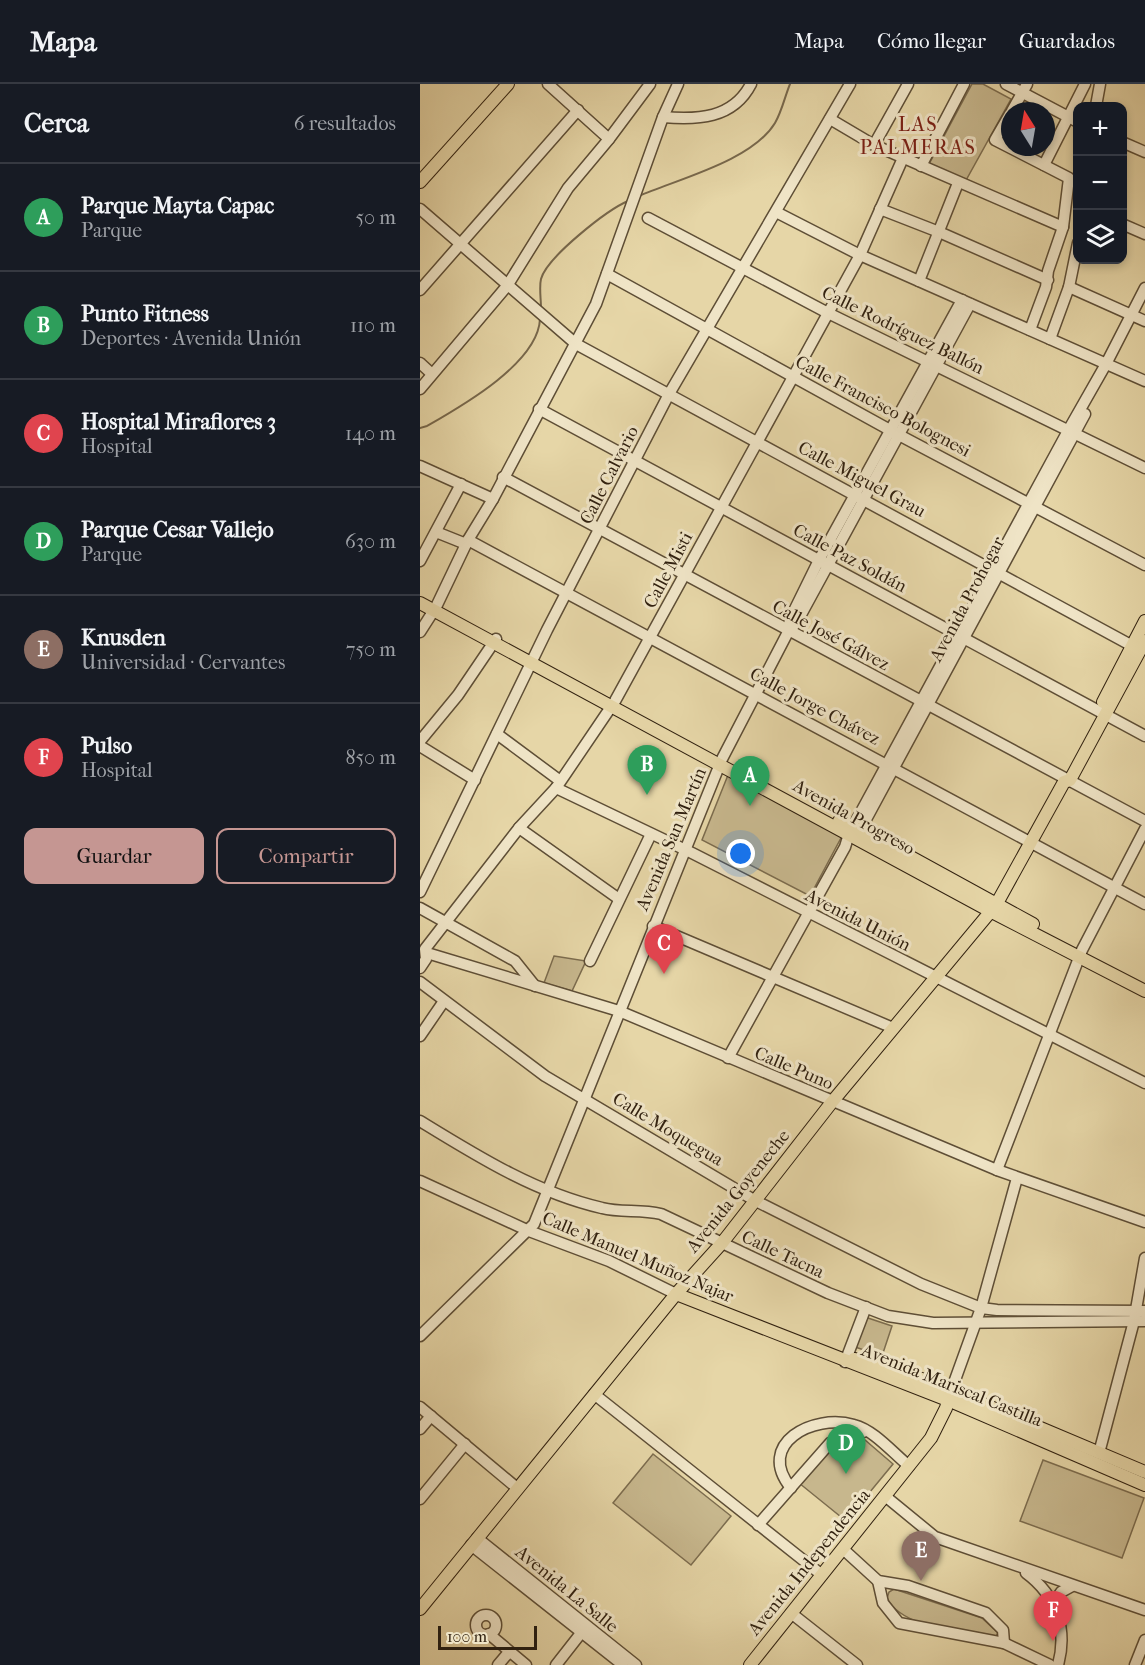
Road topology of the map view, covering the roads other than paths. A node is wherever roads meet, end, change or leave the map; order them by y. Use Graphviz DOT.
graph roads {
  1 [pos="500,84"];
  2 [pos="508,84"];
  3 [pos="548,84"];
  4 [pos="650,84"];
  5 [pos="678,84"];
  6 [pos="751,84"];
  7 [pos="850,84"];
  8 [pos="908,84"];
  9 [pos="964,84"];
  10 [pos="1006,84"];
  11 [pos="1085,84"];
  12 [pos="1100,84"];
  13 [pos="1024,88"];
  14 [pos="1016,102"];
  15 [pos="1079,102"];
  16 [pos="1097,102"];
  17 [pos="578,110"];
  18 [pos="663,117"];
  19 [pos="830,119"];
  20 [pos="1073,119"];
  21 [pos="1001,130"];
  22 [pos="609,139"];
  23 [pos="1001,143"];
  24 [pos="1127,144"];
  25 [pos="874,145"];
  26 [pos="1145,152"];
  27 [pos="1026,156"];
  28 [pos="903,158"];
  29 [pos="1044,165"];
  30 [pos="921,166"];
  31 [pos="420,173"];
  32 [pos="420,183"];
  33 [pos="958,183"];
  34 [pos="420,209"];
  35 [pos="880,209"];
  36 [pos="776,212"];
  37 [pos="648,218"];
  38 [pos="1127,226"];
  39 [pos="1063,227"];
  40 [pos="939,232"];
  41 [pos="1145,234"];
  42 [pos="461,245"];
  43 [pos="860,255"];
  44 [pos="1073,264"];
  45 [pos="744,268"];
  46 [pos="607,274"];
  47 [pos="1048,280"];
  48 [pos="919,281"];
  49 [pos="1069,287"];
  50 [pos="1145,288"];
  51 [pos="511,289"];
  52 [pos="420,290"];
  53 [pos="966,302"];
  54 [pos="1145,302"];
  55 [pos="828,312"];
  56 [pos="1138,318"];
  57 [pos="707,330"];
  58 [pos="1030,330"];
  59 [pos="1050,339"];
  60 [pos="576,344"];
  61 [pos="420,363"];
  62 [pos="933,363"];
  63 [pos="1109,365"];
  64 [pos="432,374"];
  65 [pos="792,376"];
  66 [pos="1145,381"];
  67 [pos="420,389"];
  68 [pos="669,394"];
  69 [pos="539,409"];
  70 [pos="1072,430"];
  71 [pos="895,433"];
  72 [pos="757,441"];
  73 [pos="634,460"];
  74 [pos="420,466"];
  75 [pos="1145,468"];
  76 [pos="503,477"];
  77 [pos="461,484"];
  78 [pos="860,497"];
  79 [pos="493,499"];
  80 [pos="1032,504"];
  81 [pos="721,507"];
  82 [pos="600,530"];
  83 [pos="436,532"];
  84 [pos="467,542"];
  85 [pos="420,561"];
  86 [pos="824,563"];
  87 [pos="1145,565"];
  88 [pos="997,571"];
  89 [pos="684,575"];
  90 [pos="568,593"];
  91 [pos="420,601"];
  92 [pos="435,609"];
  93 [pos="1145,621"];
  94 [pos="420,632"];
  95 [pos="788,632"];
  96 [pos="961,636"];
  97 [pos="652,637"];
  98 [pos="495,641"];
  99 [pos="1140,647"];
  100 [pos="532,662"];
  101 [pos="755,693"];
  102 [pos="926,703"];
  103 [pos="613,704"];
  104 [pos="1102,712"];
  105 [pos="497,734"];
  106 [pos="1145,736"];
  107 [pos="420,741"];
  108 [pos="420,747"];
  109 [pos="721,762"];
  110 [pos="892,766"];
  111 [pos="1066,779"];
  112 [pos="475,780"];
  113 [pos="557,784"];
  114 [pos="1145,821"];
  115 [pos="519,828"];
  116 [pos="1145,829"];
  117 [pos="651,834"];
  118 [pos="853,834"];
  119 [pos="1030,842"];
  120 [pos="684,849"];
  121 [pos="1113,887"];
  122 [pos="420,892"];
  123 [pos="619,899"];
  124 [pos="1145,904"];
  125 [pos="420,908"];
  126 [pos="993,908"];
  127 [pos="808,913"];
  128 [pos="445,923"];
  129 [pos="653,926"];
  130 [pos="427,953"];
  131 [pos="1081,953"];
  132 [pos="590,962"];
  133 [pos="420,968"];
  134 [pos="773,976"];
  135 [pos="934,978"];
  136 [pos="420,982"];
  137 [pos="1145,983"];
  138 [pos="535,986"];
  139 [pos="1145,991"];
  140 [pos="444,1001"];
  141 [pos="619,1011"];
  142 [pos="893,1028"];
  143 [pos="1049,1035"];
  144 [pos="420,1036"];
  145 [pos="729,1058"];
  146 [pos="1145,1083"];
  147 [pos="584,1097"];
  148 [pos="832,1102"];
  149 [pos="420,1121"];
  150 [pos="997,1170"];
  151 [pos="1017,1178"];
  152 [pos="420,1181"];
  153 [pos="548,1190"];
  154 [pos="754,1200"];
  155 [pos="1145,1222"];
  156 [pos="529,1231"];
  157 [pos="722,1243"];
  158 [pos="1145,1258"];
  159 [pos="676,1294"];
  160 [pos="866,1307"];
  161 [pos="981,1308"];
  162 [pos="1140,1316"];
  163 [pos="976,1323"];
  164 [pos="420,1336"];
  165 [pos="847,1356"];
  166 [pos="594,1394"];
  167 [pos="950,1396"];
  168 [pos="420,1407"];
  169 [pos="431,1416"];
  170 [pos="420,1429"];
  171 [pos="866,1431"];
  172 [pos="1040,1433"];
  173 [pos="465,1444"];
  174 [pos="1099,1453"];
  175 [pos="909,1466"];
  176 [pos="1145,1472"];
  177 [pos="1145,1485"];
  178 [pos="517,1488"];
  179 [pos="791,1488"];
  180 [pos="885,1496"];
  181 [pos="420,1499"];
  182 [pos="758,1525"];
  183 [pos="474,1541"];
  184 [pos="843,1549"];
  185 [pos="1017,1568"];
  186 [pos="822,1575"];
  187 [pos="878,1581"];
  188 [pos="1072,1586"];
  189 [pos="422,1604"];
  190 [pos="1053,1604"];
  191 [pos="1145,1610"];
  192 [pos="791,1613"];
  193 [pos="584,1630"];
  194 [pos="489,1634"];
  195 [pos="1145,1640"];
  196 [pos="1004,1642"];
  197 [pos="509,1652"];
  198 [pos="498,1665"];
  199 [pos="526,1665"];
  200 [pos="556,1665"];
  201 [pos="623,1665"];
  202 [pos="636,1665"];
  203 [pos="750,1665"];
  204 [pos="857,1665"];
  205 [pos="1050,1665"];
  206 [pos="1058,1665"];
  207 [pos="1135,1665"];
  1 -- 31 [label="main road"];
  2 -- 32 [label="main road"];
  3 -- 17 [label="street"];
  4 -- 22 [label="street"];
  5 -- 18 [label="street"];
  6 -- 18 [label="street"];
  7 -- 19 [label="street, Calle Calvario"];
  8 -- 25 [label="street"];
  9 -- 30 [label="street"];
  10 -- 13 [label="street"];
  11 -- 15 [label="street"];
  12 -- 16 [label="street"];
  13 -- 14 [label="street"];
  13 -- 20 [label="street"];
  17 -- 22 [label="street"];
  17 -- 42 [label="street"];
  18 -- 46 [label="street"];
  19 -- 25 [label="street"];
  19 -- 36 [label="street, Calle Calvario"];
  20 -- 29 [label="street"];
  21 -- 23 [label="street"];
  22 -- 51 [label="street"];
  24 -- 26 [label="street"];
  25 -- 28 [label="street"];
  27 -- 29 [label="street"];
  28 -- 30 [label="street"];
  28 -- 35 [label="street, Calle Misti"];
  29 -- 39 [label="street"];
  30 -- 33 [label="street"];
  33 -- 39 [label="street"];
  33 -- 40 [label="street"];
  34 -- 42 [label="street, Calle Miguel Grau"];
  35 -- 40 [label="street"];
  35 -- 43 [label="street, Calle Misti"];
  36 -- 43 [label="street"];
  36 -- 45 [label="street, Calle Calvario"];
  37 -- 45 [label="street, Calle Rodríguez Ballón"];
  38 -- 41 [label="street"];
  39 -- 47 [label="street"];
  40 -- 47 [label="street"];
  40 -- 48 [label="street"];
  42 -- 51 [label="street, Calle Miguel Grau"];
  42 -- 52 [label="street"];
  43 -- 48 [label="street"];
  43 -- 55 [label="street, Calle Misti"];
  44 -- 49 [label="street"];
  45 -- 55 [label="street, Calle Rodríguez Ballón"];
  45 -- 57 [label="street, Calle Calvario"];
  46 -- 57 [label="street, Calle Francisco Bolognesi"];
  46 -- 60 [label="street"];
  47 -- 58 [label="street"];
  48 -- 53 [label="street"];
  49 -- 56 [label="street"];
  49 -- 59 [label="street"];
  50 -- 56 [label="street"];
  51 -- 60 [label="street, Calle Miguel Grau"];
  51 -- 64 [label="street"];
  53 -- 58 [label="street"];
  53 -- 62 [label="street, Avenida San Martín"];
  54 -- 56 [label="street"];
  55 -- 62 [label="street, Calle Rodríguez Ballón"];
  55 -- 65 [label="street, Calle Misti"];
  56 -- 63 [label="street, Avenida Prohogar"];
  57 -- 65 [label="street, Calle Francisco Bolognesi"];
  57 -- 68 [label="street, Calle Calvario"];
  58 -- 59 [label="street"];
  59 -- 63 [label="street"];
  60 -- 68 [label="street, Calle Miguel Grau"];
  60 -- 69 [label="street"];
  61 -- 64 [label="street"];
  62 -- 70 [label="street, Calle Rodríguez Ballón"];
  62 -- 71 [label="street, Avenida San Martín"];
  63 -- 66 [label="street"];
  63 -- 70 [label="street, Avenida Prohogar"];
  64 -- 67 [label="street"];
  65 -- 71 [label="street, Calle Francisco Bolognesi"];
  65 -- 72 [label="street, Calle Misti"];
  68 -- 72 [label="street, Calle Miguel Grau"];
  68 -- 73 [label="street, Calle Calvario"];
  69 -- 73 [label="street, Calle Paz Soldán"];
  69 -- 76 [label="street"];
  70 -- 75 [label="street, Calle Rodríguez Ballón"];
  70 -- 80 [label="street, Avenida Prohogar"];
  71 -- 78 [label="street, Avenida San Martín"];
  71 -- 80 [label="street, Calle Francisco Bolognesi"];
  72 -- 78 [label="street, Calle Miguel Grau"];
  72 -- 81 [label="street, Calle Misti"];
  73 -- 81 [label="street, Calle Paz Soldán"];
  73 -- 82 [label="street, Calle Calvario"];
  74 -- 77 [label="street"];
  76 -- 79 [label="street"];
  76 -- 82 [label="street, Calle José Gálvez"];
  77 -- 79 [label="street"];
  77 -- 83 [label="street"];
  78 -- 86 [label="street, Avenida San Martín"];
  78 -- 88 [label="street, Calle Miguel Grau"];
  79 -- 84 [label="street"];
  80 -- 87 [label="street, Calle Francisco Bolognesi"];
  80 -- 88 [label="street, Avenida Prohogar"];
  81 -- 86 [label="street, Calle Paz Soldán"];
  81 -- 89 [label="street, Calle Misti"];
  82 -- 89 [label="street, Calle José Gálvez"];
  82 -- 90 [label="street, Calle Calvario"];
  83 -- 84 [label="street, Calle Jorge Chávez"];
  83 -- 85 [label="street"];
  84 -- 90 [label="street, Calle Jorge Chávez"];
  84 -- 92 [label="street"];
  86 -- 95 [label="street, Avenida San Martín"];
  86 -- 96 [label="street, Calle Paz Soldán"];
  88 -- 96 [label="street, Avenida Prohogar"];
  88 -- 99 [label="street, Calle Miguel Grau"];
  89 -- 95 [label="street, Calle José Gálvez"];
  89 -- 97 [label="street, Calle Misti"];
  90 -- 97 [label="street, Calle Jorge Chávez"];
  90 -- 100 [label="street, Calle Calvario"];
  91 -- 92 [label="main road, Avenida Progreso"];
  92 -- 94 [label="street"];
  92 -- 98 [label="main road, Avenida Progreso"];
  93 -- 99 [label="main road, Avenida Goyeneche"];
  95 -- 101 [label="street, Avenida San Martín"];
  95 -- 102 [label="street, Calle José Gálvez"];
  96 -- 102 [label="street, Avenida Prohogar"];
  96 -- 104 [label="street, Calle Paz Soldán"];
  97 -- 101 [label="street, Calle Jorge Chávez"];
  97 -- 103 [label="street, Calle Misti"];
  98 -- 100 [label="main road, Avenida Progreso"];
  98 -- 107 [label="street"];
  99 -- 104 [label="main road, Avenida Goyeneche"];
  100 -- 103 [label="main road, Avenida Progreso"];
  100 -- 105 [label="street, Calle Calvario"];
  101 -- 109 [label="street, Avenida San Martín"];
  101 -- 110 [label="street, Calle Jorge Chávez"];
  102 -- 110 [label="street, Avenida Prohogar"];
  102 -- 111 [label="street, Calle José Gálvez"];
  103 -- 109 [label="main road, Avenida Progreso"];
  103 -- 113 [label="street, Calle Misti"];
  104 -- 106 [label="street, Calle Paz Soldán"];
  104 -- 111 [label="main road, Avenida Goyeneche"];
  105 -- 112 [label="street, Calle Calvario"];
  105 -- 113 [label="street, Avenida Unión"];
  108 -- 112 [label="street"];
  109 -- 118 [label="main road, Avenida Progreso"];
  109 -- 120 [label="street, Avenida San Martín"];
  110 -- 118 [label="street, Avenida Prohogar"];
  110 -- 119 [label="street, Calle Jorge Chávez"];
  111 -- 114 [label="street, Calle José Gálvez"];
  111 -- 119 [label="main road, Avenida Goyeneche"];
  112 -- 122 [label="street, Calle Calvario"];
  113 -- 115 [label="street, Calle Misti"];
  113 -- 117 [label="street, Avenida Unión"];
  115 -- 123 [label="street"];
  115 -- 128 [label="street, Calle Misti"];
  116 -- 121 [label="street"];
  117 -- 120 [label="street, Avenida Unión"];
  117 -- 123 [label="street"];
  118 -- 126 [label="main road, Avenida Progreso"];
  118 -- 127 [label="street, Avenida Prohogar"];
  119 -- 121 [label="street, Calle Jorge Chávez"];
  119 -- 126 [label="main road, Avenida Goyeneche"];
  120 -- 127 [label="street, Avenida Unión"];
  120 -- 129 [label="street, Avenida San Martín"];
  121 -- 124 [label="street, Calle Jorge Chávez"];
  121 -- 131 [label="street"];
  123 -- 132 [label="street"];
  125 -- 128 [label="street"];
  126 -- 131 [label="main road, Avenida Progreso"];
  126 -- 135 [label="main road, Avenida Goyeneche"];
  127 -- 134 [label="street, Avenida Prohogar"];
  127 -- 135 [label="street, Avenida Unión"];
  128 -- 130 [label="street, Calle Misti"];
  128 -- 138 [label="street"];
  129 -- 134 [label="street"];
  129 -- 141 [label="street, Avenida San Martín"];
  130 -- 133 [label="street, Calle Misti"];
  130 -- 138 [label="street, Calle Puno"];
  131 -- 137 [label="main road, Avenida Progreso"];
  131 -- 139 [label="main road, Avenida Progreso"];
  131 -- 143 [label="street"];
  134 -- 142 [label="street"];
  134 -- 145 [label="street, Avenida Prohogar"];
  135 -- 142 [label="main road, Avenida Goyeneche"];
  135 -- 143 [label="street, Avenida Unión"];
  136 -- 140 [label="street, Calle Moquegua"];
  138 -- 141 [label="street, Calle Puno"];
  140 -- 144 [label="street"];
  140 -- 147 [label="street, Calle Moquegua"];
  141 -- 145 [label="street, Calle Puno"];
  141 -- 147 [label="street, Avenida San Martín"];
  142 -- 148 [label="main road, Avenida Goyeneche"];
  143 -- 146 [label="street, Avenida Unión"];
  143 -- 150 [label="street"];
  145 -- 148 [label="street, Calle Puno"];
  147 -- 153 [label="street, Avenida San Martín"];
  147 -- 154 [label="street, Calle Moquegua"];
  148 -- 150 [label="street, Calle Puno"];
  148 -- 154 [label="main road, Avenida Goyeneche"];
  149 -- 153 [label="street, Calle Tacna"];
  150 -- 151 [label="street, Calle Puno"];
  151 -- 155 [label="street, Calle Puno"];
  151 -- 161 [label="street, Avenida Independencia"];
  152 -- 156 [label="street, Calle Manuel Muñoz Najar"];
  153 -- 156 [label="street, Avenida San Martín"];
  153 -- 157 [label="street, Calle Tacna"];
  154 -- 157 [label="main road, Avenida Goyeneche"];
  154 -- 161 [label="street, Calle Moquegua"];
  156 -- 159 [label="street, Calle Manuel Muñoz Najar"];
  156 -- 164 [label="street"];
  157 -- 159 [label="main road, Avenida Goyeneche"];
  157 -- 160 [label="street, Calle Tacna"];
  158 -- 162 [label="street"];
  159 -- 165 [label="main road, Calle Manuel Muñoz Najar"];
  159 -- 166 [label="main road, Avenida Goyeneche"];
  160 -- 163 [label="street, Calle Tacna"];
  160 -- 165 [label="street"];
  161 -- 162 [label="street"];
  161 -- 163 [label="street, Avenida Independencia"];
  162 -- 163 [label="street, Calle Tacna"];
  162 -- 174 [label="street"];
  163 -- 167 [label="street, Avenida Independencia"];
  165 -- 167 [label="main road, Avenida Mariscal Castilla"];
  165 -- 167 [label="main road, Avenida Mariscal Castilla"];
  166 -- 178 [label="main road, Avenida Goyeneche"];
  166 -- 182 [label="street"];
  167 -- 172 [label="main road, Avenida Mariscal Castilla"];
  167 -- 175 [label="main road, Avenida Independencia"];
  168 -- 169 [label="street"];
  169 -- 170 [label="street"];
  169 -- 173 [label="street"];
  171 -- 175 [label="street"];
  171 -- 179 [label="street"];
  171 -- 179 [label="street"];
  172 -- 174 [label="main road, Avenida Mariscal Castilla"];
  172 -- 177 [label="main road, Avenida Mariscal Castilla"];
  173 -- 178 [label="street"];
  173 -- 181 [label="street"];
  174 -- 176 [label="main road, Avenida Mariscal Castilla"];
  175 -- 180 [label="main road, Avenida Independencia"];
  178 -- 183 [label="main road, Avenida Goyeneche"];
  179 -- 182 [label="street"];
  180 -- 184 [label="main road, Avenida Independencia"];
  180 -- 185 [label="street"];
  182 -- 186 [label="street"];
  183 -- 189 [label="main road, Avenida Goyeneche"];
  183 -- 193 [label="street, Avenida La Salle"];
  184 -- 186 [label="main road, Avenida Independencia"];
  184 -- 187 [label="street"];
  185 -- 188 [label="street"];
  185 -- 190 [label="street"];
  186 -- 192 [label="main road, Avenida Independencia"];
  187 -- 196 [label="street"];
  187 -- 196 [label="street"];
  188 -- 190 [label="street"];
  188 -- 191 [label="street"];
  190 -- 206 [label="street"];
  192 -- 203 [label="main road, Avenida Independencia"];
  192 -- 204 [label="street"];
  193 -- 200 [label="street"];
  193 -- 201 [label="street, Avenida La Salle"];
  193 -- 202 [label="street, Avenida La Salle"];
  194 -- 197 [label="street"];
  195 -- 207 [label="street"];
  196 -- 205 [label="street"];
  197 -- 198 [label="street"];
  197 -- 199 [label="street"];
}
